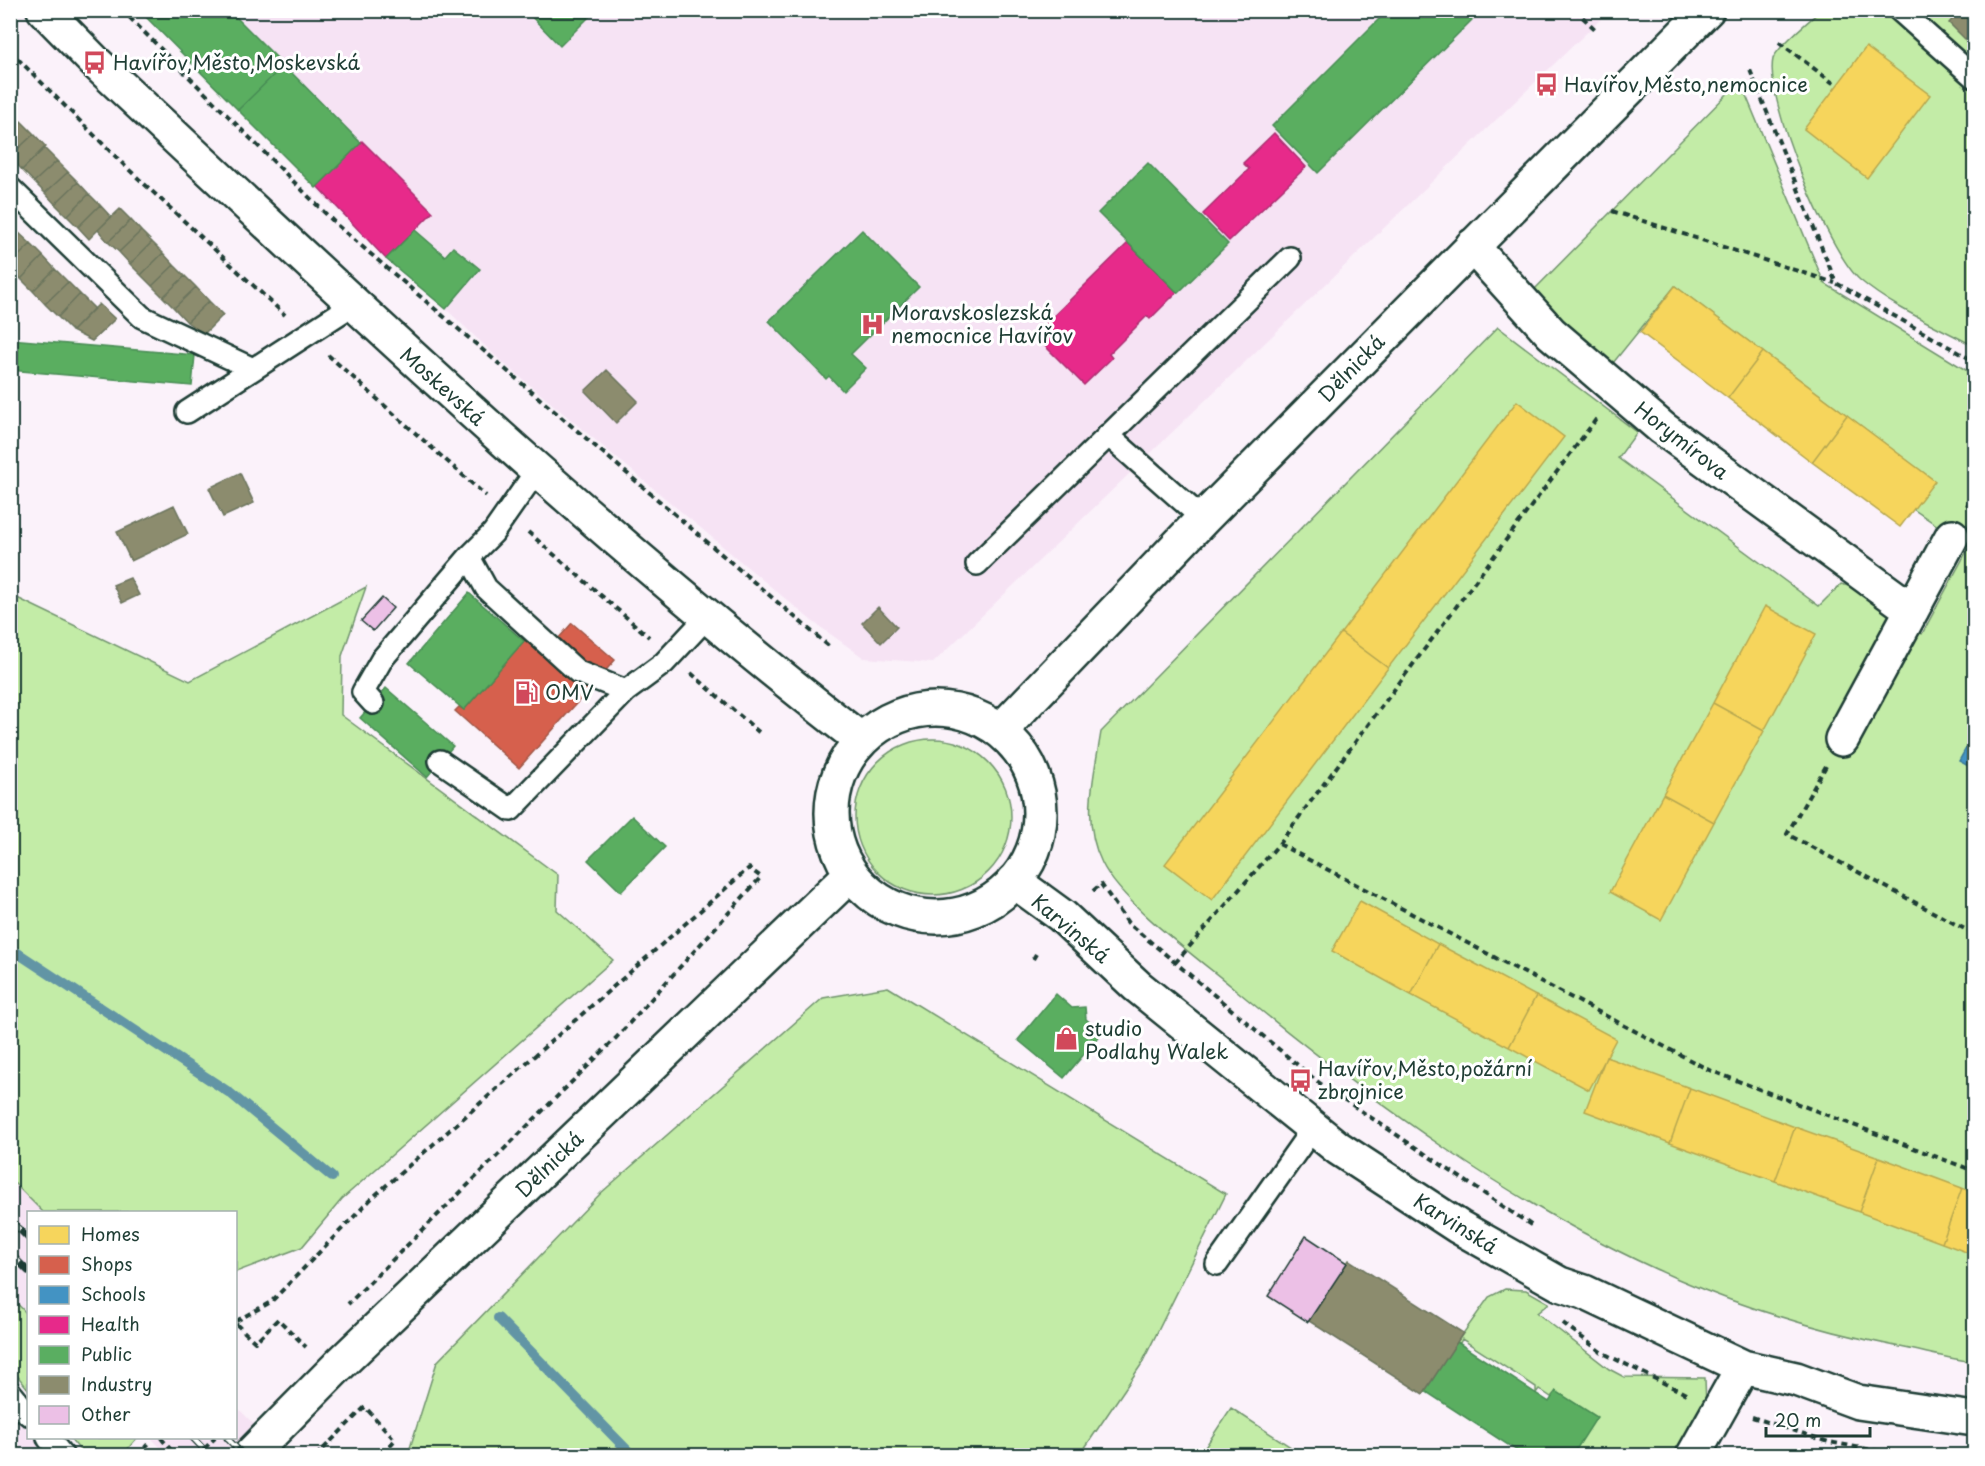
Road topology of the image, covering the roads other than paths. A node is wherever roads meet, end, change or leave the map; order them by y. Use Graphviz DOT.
graph roads {
  1 [pos="44,10"];
  2 [pos="1707,10"];
  3 [pos="1899,10"];
  4 [pos="1974,77"];
  5 [pos="10,188"];
  6 [pos="1472,246"];
  7 [pos="1290,258"];
  8 [pos="354,304"];
  9 [pos="253,369"];
  10 [pos="187,412"];
  11 [pos="1108,435"];
  12 [pos="537,470"];
  13 [pos="1203,519"];
  14 [pos="1952,536"];
  15 [pos="469,557"];
  16 [pos="977,564"];
  17 [pos="1912,610"];
  18 [pos="706,617"];
  19 [pos="626,691"];
  20 [pos="373,703"];
  21 [pos="1000,731"];
  22 [pos="860,739"];
  23 [pos="1842,739"];
  24 [pos="440,761"];
  25 [pos="851,874"];
  26 [pos="1014,881"];
  27 [pos="1313,1128"];
  28 [pos="1217,1264"];
  29 [pos="1743,1367"];
  30 [pos="10,1392"];
  31 [pos="27,1413"];
  32 [pos="1974,1419"];
  33 [pos="50,1439"];
  34 [pos="63,1455"];
  35 [pos="249,1455"];
  36 [pos="1693,1455"];
  1 -- 8 [label="street, Moskevská"];
  2 -- 6 [label="street, Dělnická"];
  3 -- 4 [label="lane"];
  5 -- 9 [label="lane"];
  6 -- 13 [label="street, Dělnická"];
  6 -- 17 [label="street, Horymírova"];
  7 -- 11 [label="lane"];
  8 -- 9 [label="lane"];
  8 -- 12 [label="street, Moskevská"];
  9 -- 10 [label="lane"];
  11 -- 13 [label="lane"];
  11 -- 16 [label="lane"];
  12 -- 15 [label="lane"];
  12 -- 18 [label="street, Moskevská"];
  13 -- 21 [label="street, Dělnická"];
  14 -- 17 [label="street"];
  15 -- 19 [label="lane"];
  15 -- 20 [label="lane"];
  17 -- 23 [label="street"];
  18 -- 19 [label="lane"];
  18 -- 22 [label="street, Moskevská"];
  19 -- 24 [label="lane"];
  21 -- 22 [label="street"];
  21 -- 26 [label="street"];
  22 -- 25 [label="street"];
  25 -- 26 [label="street"];
  25 -- 35 [label="street, Dělnická"];
  26 -- 27 [label="street, Karvinská"];
  27 -- 28 [label="lane"];
  27 -- 29 [label="street, Karvinská"];
  29 -- 32 [label="street, Karvinská"];
  29 -- 36 [label="street"];
  30 -- 31 [label="lane"];
  33 -- 34 [label="lane"];
}
